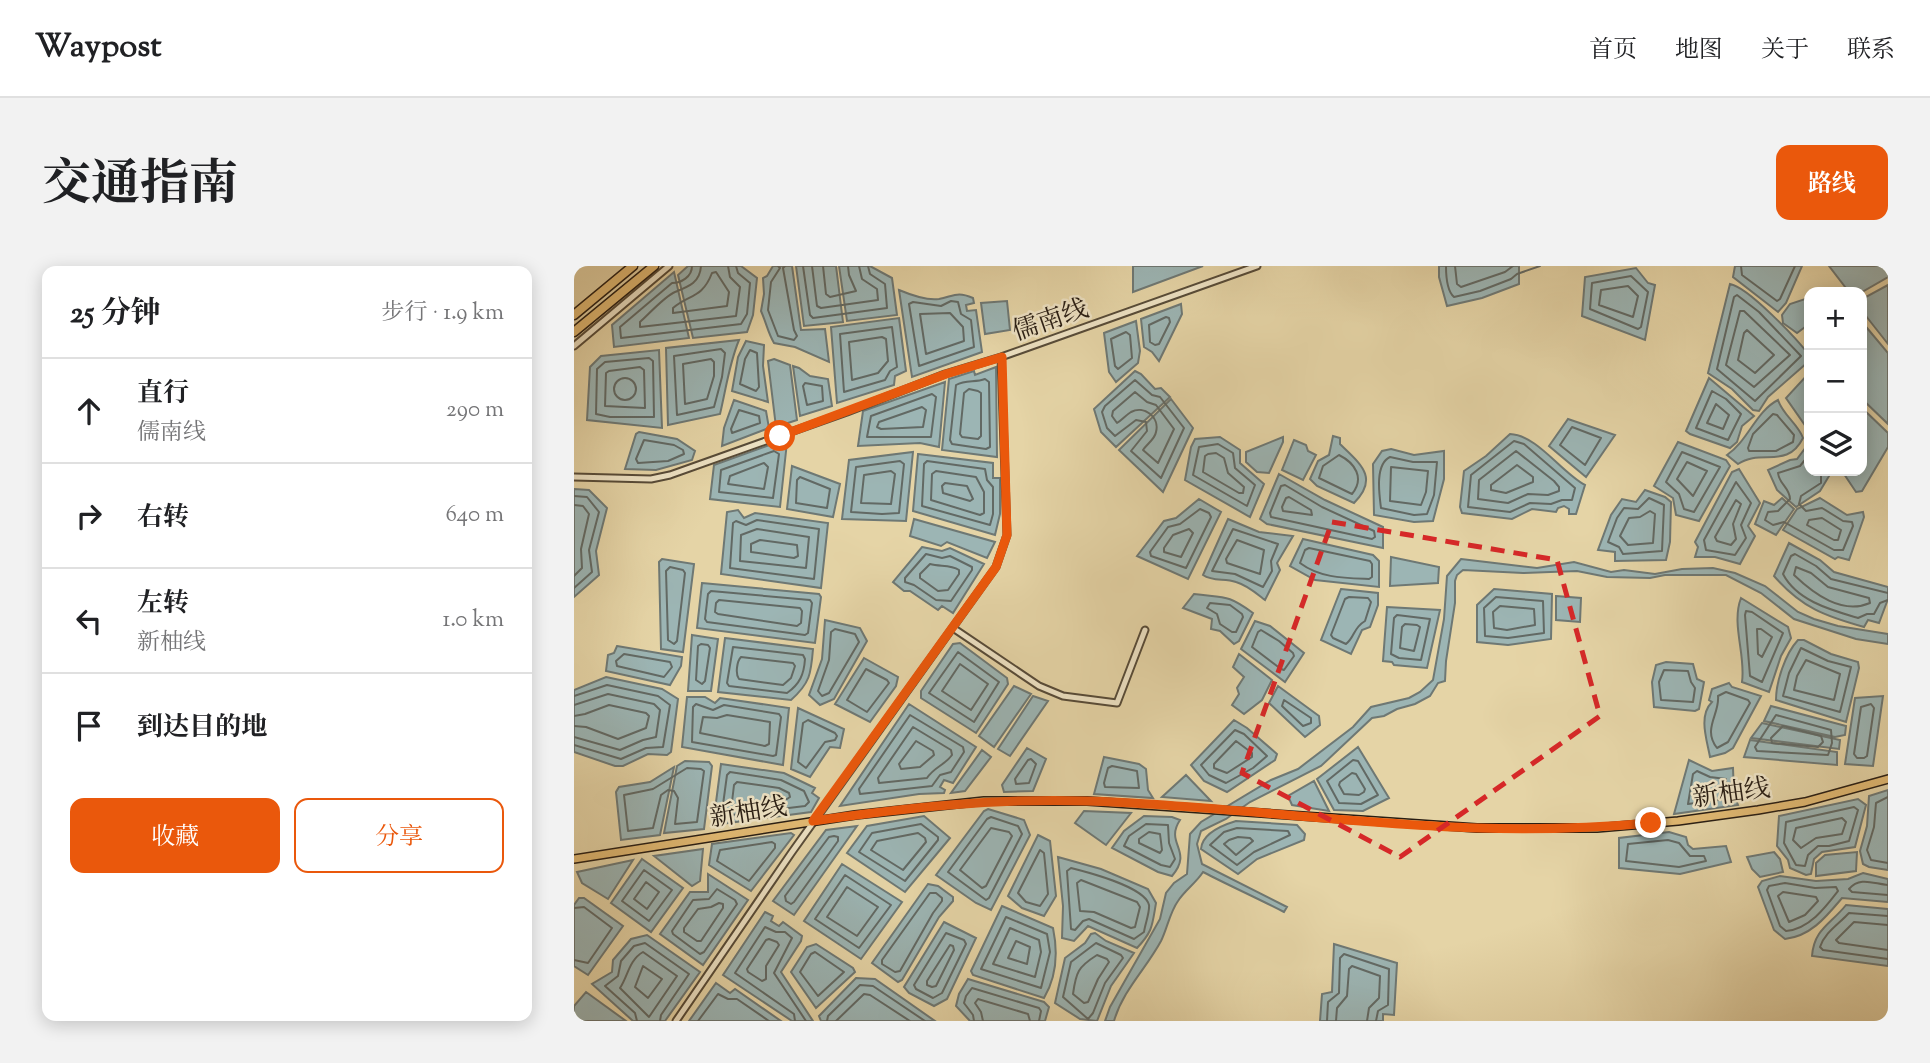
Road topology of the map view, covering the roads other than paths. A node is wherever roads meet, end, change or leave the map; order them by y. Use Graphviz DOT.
graph roads {
  1 [pos="633,266"];
  2 [pos="654,266"];
  3 [pos="668,266"];
  4 [pos="1230,266"];
  5 [pos="1257,266"];
  6 [pos="1233,275"];
  7 [pos="574,315"];
  8 [pos="574,332"];
  9 [pos="574,346"];
  10 [pos="1002,357"];
  11 [pos="574,477"];
  12 [pos="953,628"];
  13 [pos="1145,630"];
  14 [pos="1888,779"];
  15 [pos="813,821"];
  16 [pos="574,859"];
  17 [pos="676,1021"];
  1 -- 7 [label="highway"];
  2 -- 8 [label="highway"];
  3 -- 9 [label="street"];
  4 -- 6 [label="street"];
  5 -- 6 [label="street, 儒南线"];
  6 -- 10 [label="street, 儒南线"];
  10 -- 11 [label="street, 儒南线"];
  10 -- 12 [label="street"];
  12 -- 13 [label="street"];
  12 -- 15 [label="street"];
  14 -- 15 [label="main road, 新柚线"];
  15 -- 16 [label="main road, 新柚线"];
  15 -- 17 [label="street"];
}
